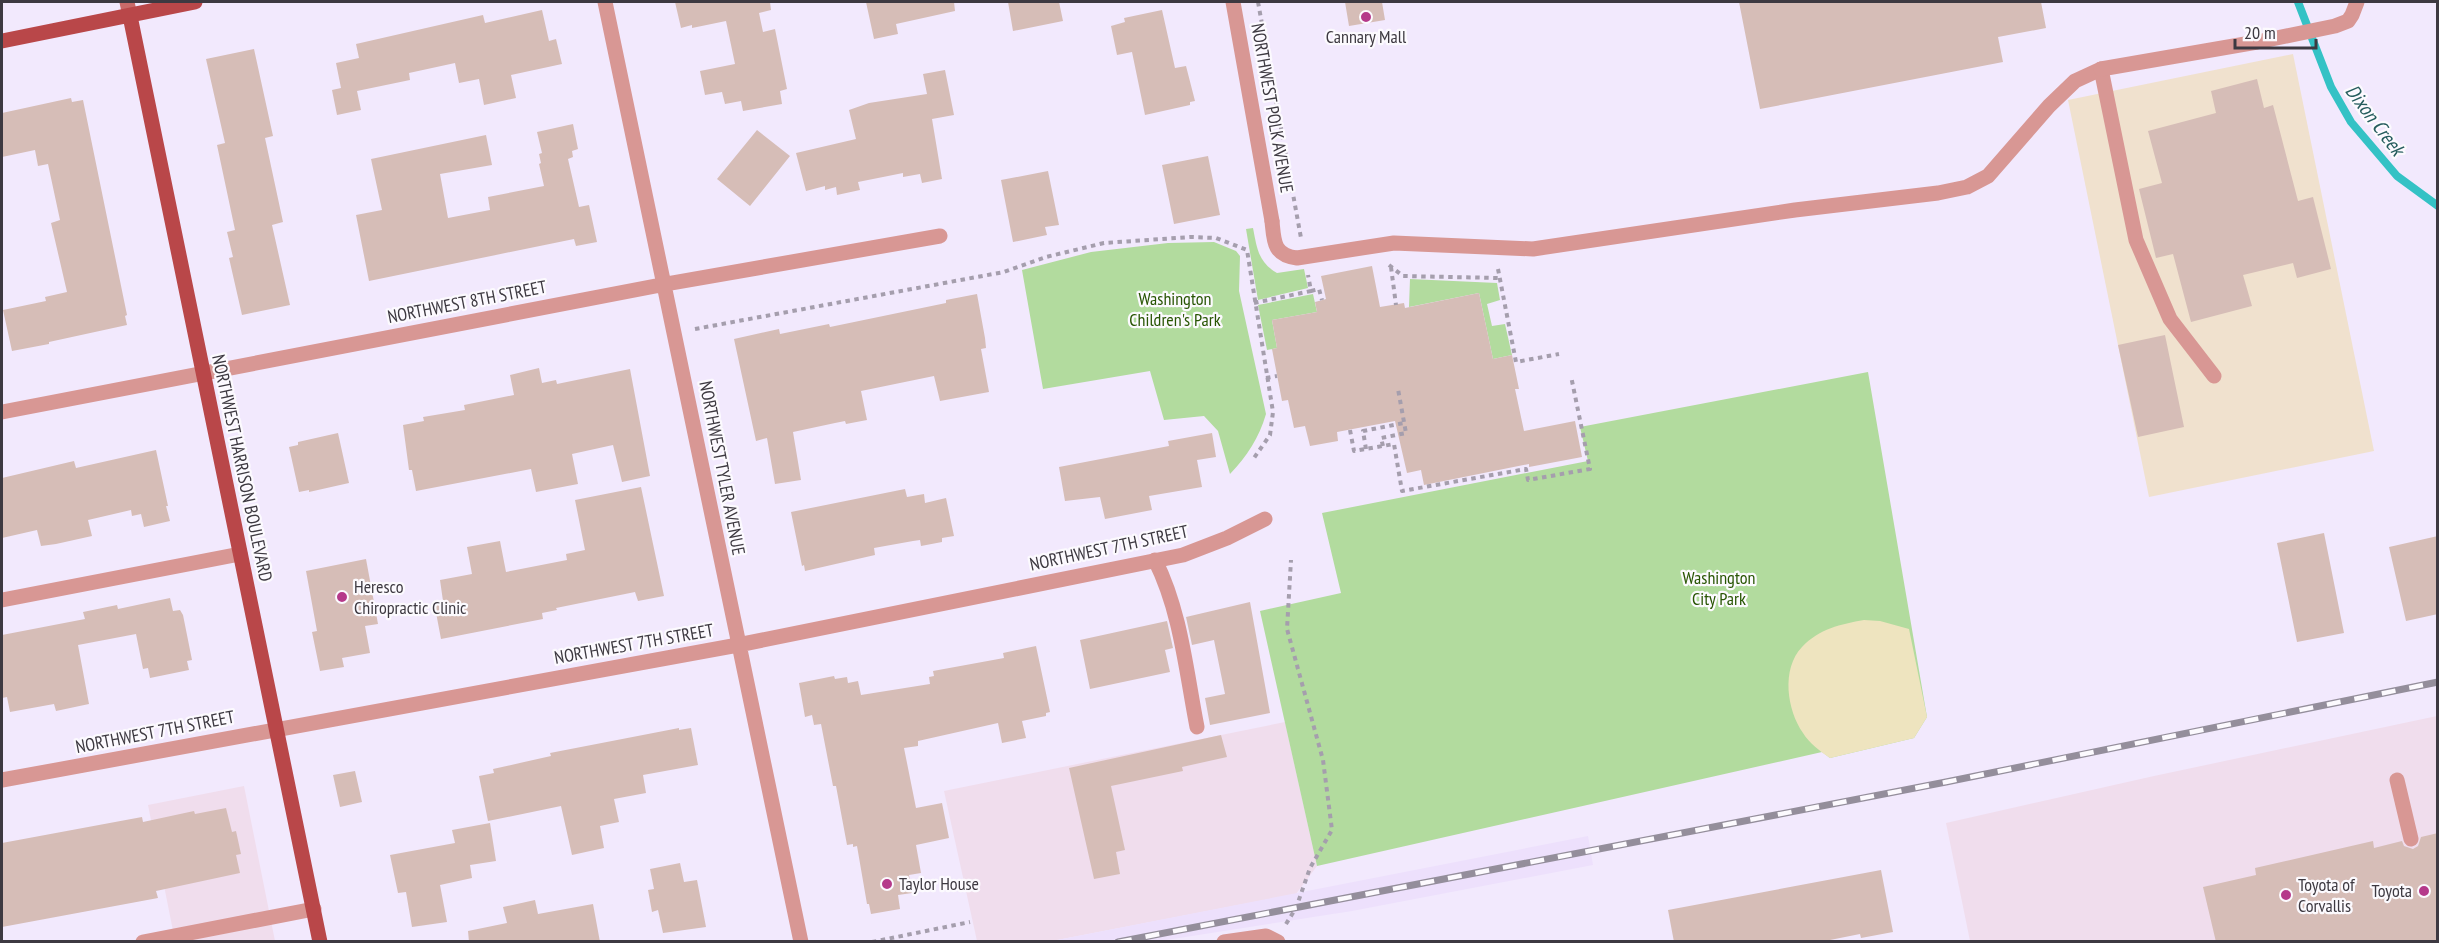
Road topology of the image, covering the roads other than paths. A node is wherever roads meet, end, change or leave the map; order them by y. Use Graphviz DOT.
graph roads {
  1 [pos="195,2"];
  2 [pos="605,2"];
  3 [pos="1233,2"];
  4 [pos="2357,2"];
  5 [pos="128,9"];
  6 [pos="2,41"];
  7 [pos="2101,69"];
  8 [pos="940,236"];
  9 [pos="666,284"];
  10 [pos="203,373"];
  11 [pos="2214,376"];
  12 [pos="2,412"];
  13 [pos="1265,519"];
  14 [pos="240,554"];
  15 [pos="1155,560"];
  16 [pos="2,600"];
  17 [pos="738,645"];
  18 [pos="1197,727"];
  19 [pos="277,729"];
  20 [pos="2,780"];
  21 [pos="2397,780"];
  22 [pos="2411,839"];
  23 [pos="314,909"];
  24 [pos="1277,941"];
  25 [pos="143,942"];
  26 [pos="320,942"];
  27 [pos="801,942"];
  28 [pos="1224,942"];
  1 -- 5 [label="main road"];
  2 -- 9 [label="street, NORTHWEST TYLER AVENUE"];
  3 -- 7 [label="street, NORTHWEST POLK AVENUE"];
  4 -- 7 [label="street"];
  5 -- 6 [label="main road"];
  5 -- 10 [label="main road, NORTHWEST HARRISON BOULEVARD"];
  7 -- 11 [label="street"];
  8 -- 9 [label="street, NORTHWEST 8TH STREET"];
  9 -- 10 [label="street, NORTHWEST 8TH STREET"];
  9 -- 17 [label="street, NORTHWEST TYLER AVENUE"];
  10 -- 12 [label="street, NORTHWEST 8TH STREET"];
  10 -- 14 [label="main road, NORTHWEST HARRISON BOULEVARD"];
  13 -- 15 [label="street, NORTHWEST 7TH STREET"];
  14 -- 16 [label="street"];
  14 -- 19 [label="main road, NORTHWEST HARRISON BOULEVARD"];
  15 -- 17 [label="street, NORTHWEST 7TH STREET"];
  15 -- 18 [label="street"];
  17 -- 19 [label="street, NORTHWEST 7TH STREET"];
  17 -- 27 [label="street, NORTHWEST TYLER AVENUE"];
  19 -- 20 [label="street, NORTHWEST 7TH STREET"];
  19 -- 23 [label="main road, NORTHWEST HARRISON BOULEVARD"];
  21 -- 22 [label="street"];
  23 -- 25 [label="street"];
  23 -- 26 [label="main road, NORTHWEST HARRISON BOULEVARD"];
  24 -- 28 [label="street"];
}
